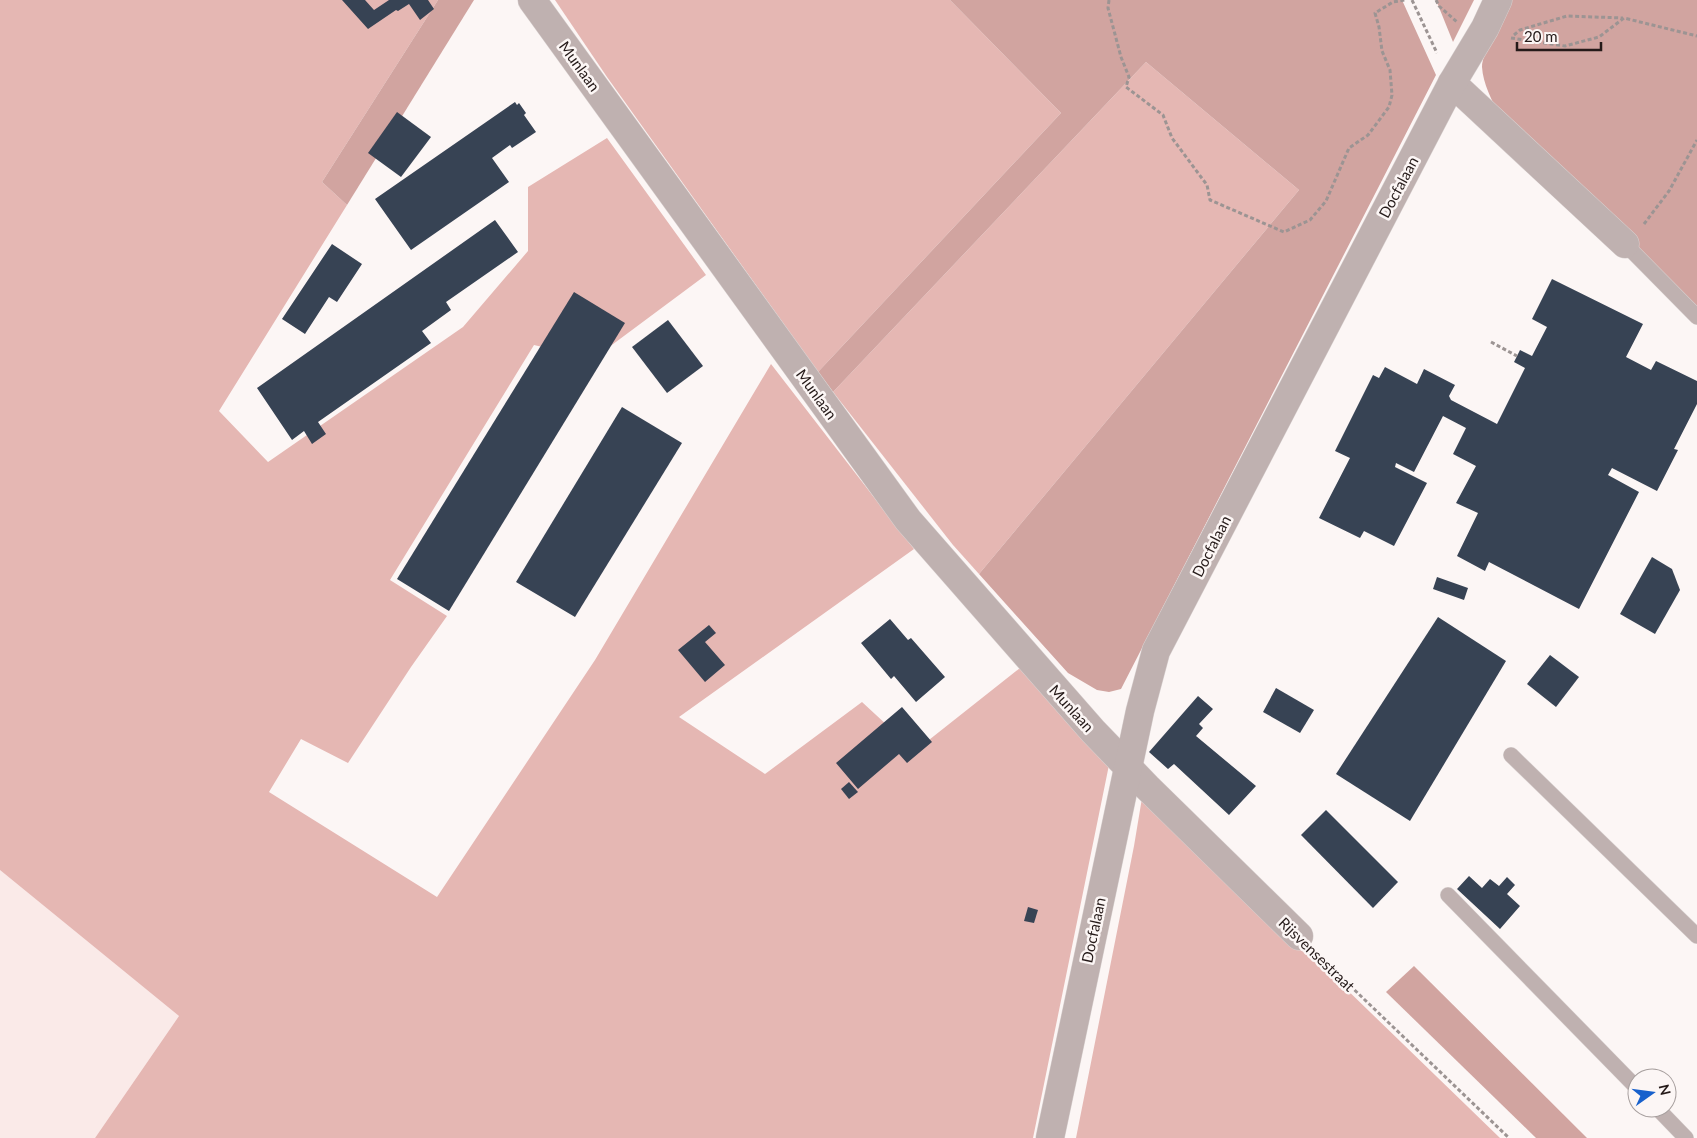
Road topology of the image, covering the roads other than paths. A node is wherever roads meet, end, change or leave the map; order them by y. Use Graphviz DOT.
graph roads {
  1 [pos="532,0"];
  2 [pos="1498,0"];
  3 [pos="1452,83"];
  4 [pos="1626,244"];
  5 [pos="1697,318"];
  6 [pos="1511,755"];
  7 [pos="1128,767"];
  8 [pos="1448,895"];
  9 [pos="1299,936"];
  10 [pos="1697,936"];
  11 [pos="1627,1078"];
  12 [pos="1667,1118"];
  13 [pos="1050,1138"];
  14 [pos="1686,1138"];
  1 -- 7 [label="street, Munlaan"];
  2 -- 3 [label="street, Docfalaan"];
  3 -- 4 [label="street"];
  3 -- 7 [label="street, Docfalaan"];
  4 -- 5 [label="lane"];
  6 -- 10 [label="lane"];
  7 -- 9 [label="street, Rijsvensestraat"];
  7 -- 13 [label="street, Docfalaan"];
  8 -- 11 [label="lane"];
  12 -- 14 [label="lane"];
}
